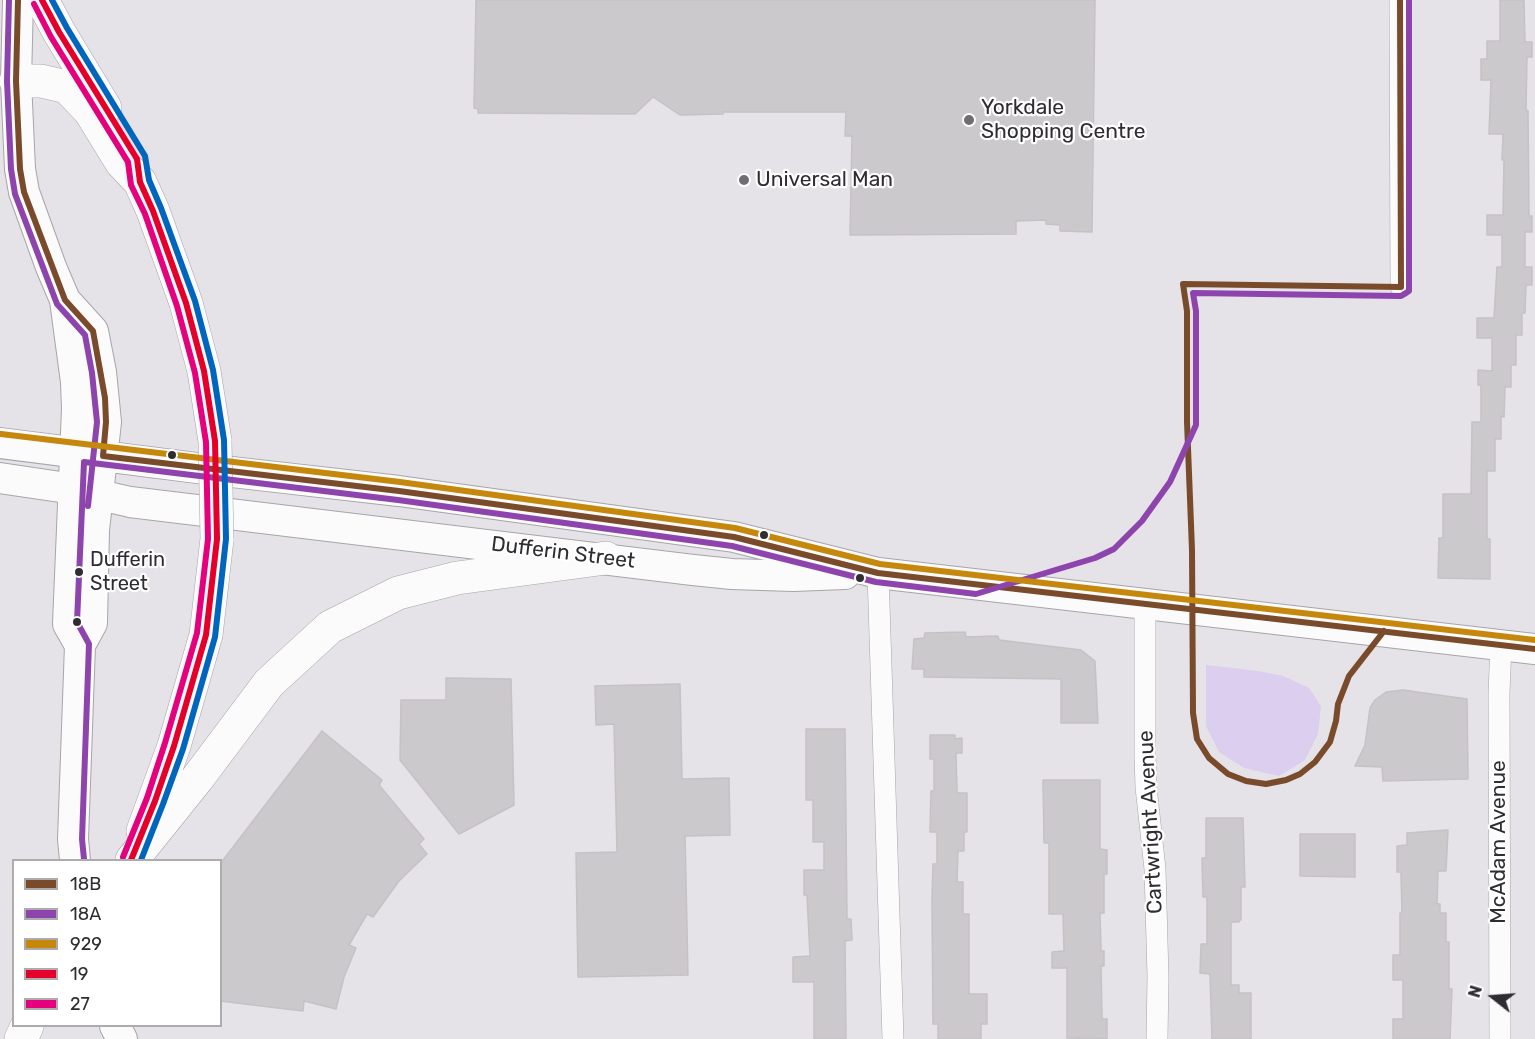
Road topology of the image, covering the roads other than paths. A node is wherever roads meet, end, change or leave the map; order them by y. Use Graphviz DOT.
graph roads {
  1 [pos="18,0"];
  2 [pos="42,0"];
  3 [pos="1400,0"];
  4 [pos="16,81"];
  5 [pos="140,182"];
  6 [pos="1401,286"];
  7 [pos="0,443"];
  8 [pos="89,454"];
  9 [pos="0,478"];
  10 [pos="86,492"];
  11 [pos="606,558"];
  12 [pos="878,573"];
  13 [pos="1158,606"];
  14 [pos="1501,645"];
  15 [pos="1535,649"];
  16 [pos="75,859"];
  17 [pos="133,859"];
  18 [pos="134,859"];
  19 [pos="893,1039"];
  20 [pos="1157,1039"];
  21 [pos="1500,1039"];
  1 -- 4 [label="main road"];
  2 -- 5 [label="highway"];
  3 -- 6 [label="street"];
  4 -- 5 [label="highway"];
  4 -- 8 [label="main road"];
  5 -- 17 [label="highway, bridge"];
  7 -- 8 [label="main road, Dufferin Street"];
  8 -- 10 [label="main road"];
  8 -- 12 [label="main road, Dufferin Street"];
  9 -- 10 [label="main road, Dufferin Street"];
  10 -- 11 [label="main road, Dufferin Street"];
  10 -- 16 [label="main road"];
  11 -- 12 [label="main road, Dufferin Street"];
  11 -- 18 [label="highway"];
  12 -- 13 [label="main road, Dufferin Street"];
  12 -- 19 [label="street"];
  13 -- 14 [label="main road, Dufferin Street"];
  13 -- 20 [label="street, Cartwright Avenue"];
  14 -- 15 [label="main road, Dufferin Street"];
  14 -- 21 [label="street, McAdam Avenue"];
}
